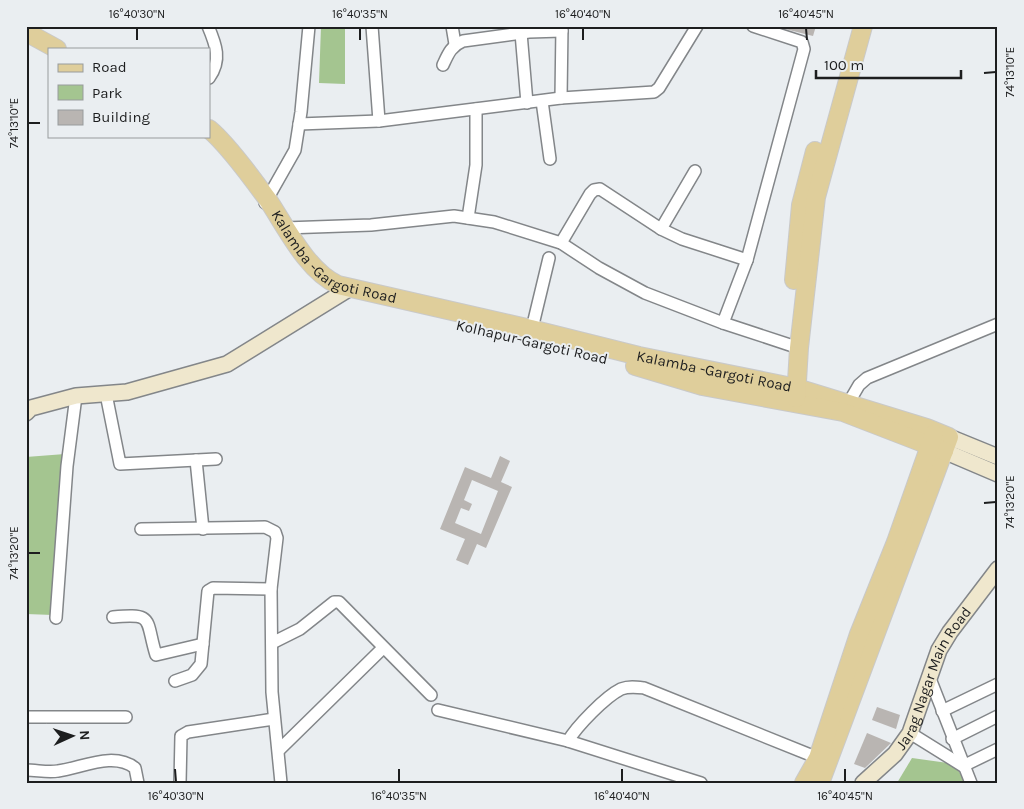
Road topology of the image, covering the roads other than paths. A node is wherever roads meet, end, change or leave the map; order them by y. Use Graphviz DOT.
graph roads {
  1 [pos="208,26"];
  2 [pos="309,26"];
  3 [pos="372,26"];
  4 [pos="452,26"];
  5 [pos="697,26"];
  6 [pos="852,26"];
  7 [pos="863,26"];
  8 [pos="760,27"];
  9 [pos="562,29"];
  10 [pos="26,32"];
  11 [pos="521,33"];
  12 [pos="26,42"];
  13 [pos="455,44"];
  14 [pos="55,48"];
  15 [pos="48,53"];
  16 [pos="443,66"];
  17 [pos="210,76"];
  18 [pos="561,98"];
  19 [pos="542,101"];
  20 [pos="527,102"];
  21 [pos="476,109"];
  22 [pos="379,121"];
  23 [pos="299,124"];
  24 [pos="210,130"];
  25 [pos="205,138"];
  26 [pos="550,159"];
  27 [pos="695,171"];
  28 [pos="265,203"];
  29 [pos="468,218"];
  30 [pos="285,228"];
  31 [pos="660,228"];
  32 [pos="562,242"];
  33 [pos="549,258"];
  34 [pos="747,260"];
  35 [pos="342,293"];
  36 [pos="723,323"];
  37 [pos="998,324"];
  38 [pos="530,335"];
  39 [pos="794,346"];
  40 [pos="106,394"];
  41 [pos="791,395"];
  42 [pos="76,396"];
  43 [pos="846,407"];
  44 [pos="26,413"];
  45 [pos="940,441"];
  46 [pos="998,456"];
  47 [pos="216,459"];
  48 [pos="196,460"];
  49 [pos="998,474"];
  50 [pos="141,529"];
  51 [pos="202,529"];
  52 [pos="998,569"];
  53 [pos="271,589"];
  54 [pos="112,617"];
  55 [pos="56,618"];
  56 [pos="272,643"];
  57 [pos="203,644"];
  58 [pos="383,648"];
  59 [pos="929,676"];
  60 [pos="175,681"];
  61 [pos="998,684"];
  62 [pos="431,695"];
  63 [pos="438,710"];
  64 [pos="942,711"];
  65 [pos="998,716"];
  66 [pos="26,717"];
  67 [pos="126,717"];
  68 [pos="274,719"];
  69 [pos="910,733"];
  70 [pos="952,739"];
  71 [pos="568,741"];
  72 [pos="998,749"];
  73 [pos="280,750"];
  74 [pos="818,758"];
  75 [pos="962,766"];
  76 [pos="26,770"];
  77 [pos="683,780"];
  78 [pos="138,783"];
  79 [pos="180,783"];
  80 [pos="281,783"];
  81 [pos="701,783"];
  82 [pos="804,783"];
  83 [pos="820,783"];
  84 [pos="864,783"];
  85 [pos="971,783"];
  1 -- 17 [label="street"];
  2 -- 23 [label="street"];
  3 -- 22 [label="street"];
  4 -- 13 [label="street"];
  5 -- 18 [label="street"];
  6 -- 39 [label="main road"];
  7 -- 39 [label="main road"];
  8 -- 34 [label="street"];
  9 -- 11 [label="street"];
  9 -- 18 [label="street"];
  10 -- 14 [label="main road"];
  11 -- 13 [label="street"];
  11 -- 20 [label="street"];
  12 -- 15 [label="main road"];
  13 -- 16 [label="street"];
  18 -- 19 [label="street"];
  19 -- 20 [label="street"];
  19 -- 26 [label="street"];
  20 -- 21 [label="street"];
  21 -- 22 [label="street"];
  21 -- 29 [label="street"];
  22 -- 23 [label="street"];
  23 -- 28 [label="street"];
  24 -- 28 [label="main road, Kalamba -Gargoti Road"];
  25 -- 28 [label="main road"];
  27 -- 31 [label="street"];
  28 -- 30 [label="main road, Kalamba -Gargoti Road"];
  28 -- 35 [label="main road"];
  29 -- 30 [label="street"];
  29 -- 32 [label="street"];
  30 -- 35 [label="main road, Kalamba -Gargoti Road"];
  31 -- 32 [label="street"];
  31 -- 34 [label="street"];
  32 -- 36 [label="street"];
  33 -- 38 [label="street"];
  34 -- 36 [label="street"];
  35 -- 38 [label="main road, Kolhapur-Gargoti Road"];
  35 -- 40 [label="street"];
  36 -- 39 [label="street"];
  37 -- 43 [label="street"];
  38 -- 41 [label="main road, Kolhapur-Gargoti Road"];
  39 -- 41 [label="main road"];
  40 -- 42 [label="street"];
  40 -- 48 [label="street"];
  41 -- 43 [label="main road, Kalamba -Gargoti Road"];
  42 -- 44 [label="street"];
  42 -- 55 [label="street"];
  43 -- 45 [label="main road, Kalamba -Gargoti Road"];
  45 -- 46 [label="street, Kalamba -Gargoti Road"];
  45 -- 49 [label="street, Kalamba -Gargoti Road"];
  45 -- 74 [label="main road"];
  45 -- 83 [label="main road"];
  47 -- 48 [label="street"];
  48 -- 51 [label="street"];
  50 -- 51 [label="street"];
  51 -- 53 [label="street"];
  52 -- 59 [label="street, Jarag Nagar Main Road"];
  53 -- 56 [label="street"];
  53 -- 57 [label="street"];
  54 -- 57 [label="street"];
  56 -- 58 [label="street"];
  56 -- 68 [label="street"];
  57 -- 60 [label="street"];
  58 -- 62 [label="street"];
  58 -- 73 [label="street"];
  59 -- 64 [label="street"];
  59 -- 69 [label="street, Jarag Nagar Main Road"];
  61 -- 64 [label="street"];
  63 -- 71 [label="street"];
  64 -- 70 [label="street"];
  65 -- 70 [label="street"];
  66 -- 67 [label="street"];
  68 -- 73 [label="street"];
  68 -- 79 [label="street"];
  69 -- 75 [label="street"];
  69 -- 84 [label="street, Jarag Nagar Main Road"];
  70 -- 75 [label="street"];
  71 -- 74 [label="street"];
  71 -- 77 [label="street"];
  72 -- 75 [label="street"];
  73 -- 80 [label="street"];
  74 -- 82 [label="main road"];
  75 -- 85 [label="street"];
  76 -- 78 [label="street"];
  77 -- 81 [label="street"];
}
